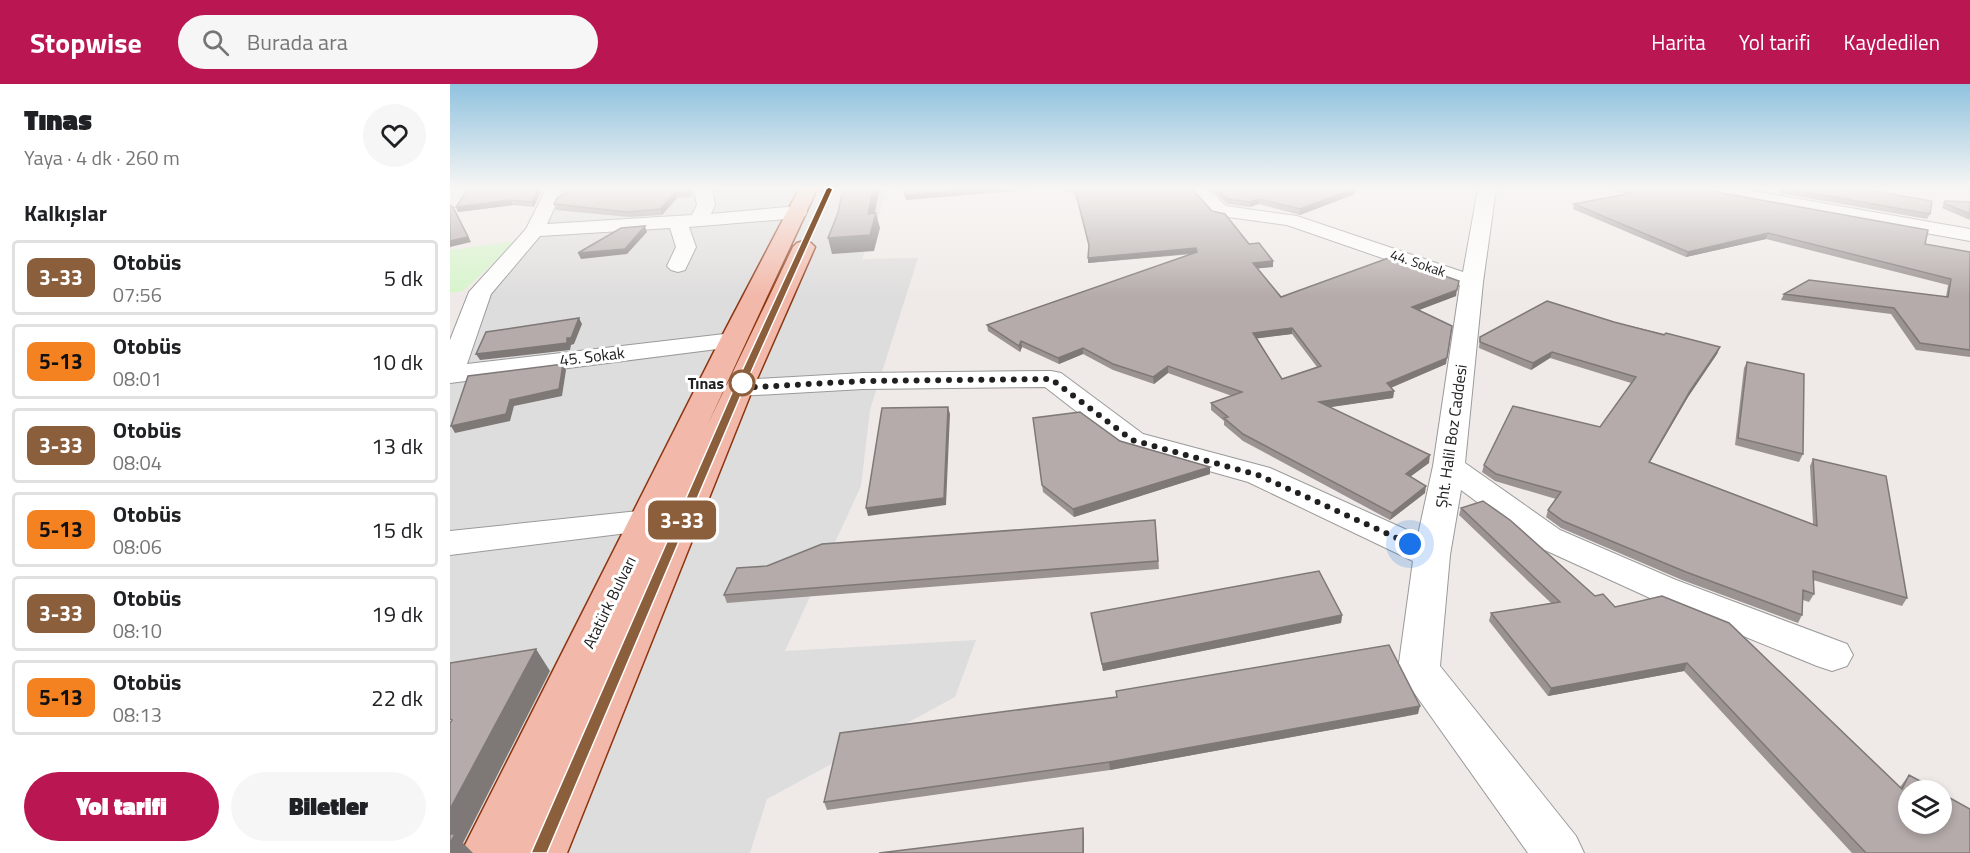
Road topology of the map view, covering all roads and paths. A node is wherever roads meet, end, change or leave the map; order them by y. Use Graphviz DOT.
graph roads {
  1 [pos="537,225"];
  2 [pos="632,225"];
  3 [pos="679,225"];
  4 [pos="791,225"];
  5 [pos="813,225"];
  6 [pos="1304,225"];
  7 [pos="1481,225"];
  8 [pos="1913,225"];
  9 [pos="534,231"];
  10 [pos="1970,235"];
  11 [pos="678,266"];
  12 [pos="1472,282"];
  13 [pos="734,340"];
  14 [pos="450,374"];
  15 [pos="739,388"];
  16 [pos="1449,466"];
  17 [pos="648,521"];
  18 [pos="450,543"];
  19 [pos="1432,555"];
  20 [pos="1832,655"];
  21 [pos="488,853"];
  22 [pos="540,853"];
  23 [pos="1558,853"];
  1 -- 9 [label="street"];
  2 -- 9 [label="street"];
  3 -- 11 [label="street"];
  4 -- 13 [label="main road, Atatürk Bulvarı"];
  5 -- 15 [label="main road, Atatürk Bulvarı"];
  6 -- 12 [label="street, 44. Sokak"];
  7 -- 12 [label="street, Şht. Halil Boz Caddesi"];
  8 -- 10 [label="street"];
  9 -- 14 [label="street"];
  12 -- 16 [label="street, Şht. Halil Boz Caddesi"];
  13 -- 14 [label="street, 45. Sokak"];
  13 -- 17 [label="main road, Atatürk Bulvarı"];
  15 -- 19 [label="street"];
  15 -- 22 [label="main road, Atatürk Bulvarı"];
  16 -- 19 [label="street, Şht. Halil Boz Caddesi"];
  16 -- 20 [label="street"];
  17 -- 18 [label="street"];
  17 -- 21 [label="main road, Atatürk Bulvarı"];
  19 -- 23 [label="street, Şht. Halil Boz Caddesi"];
}
